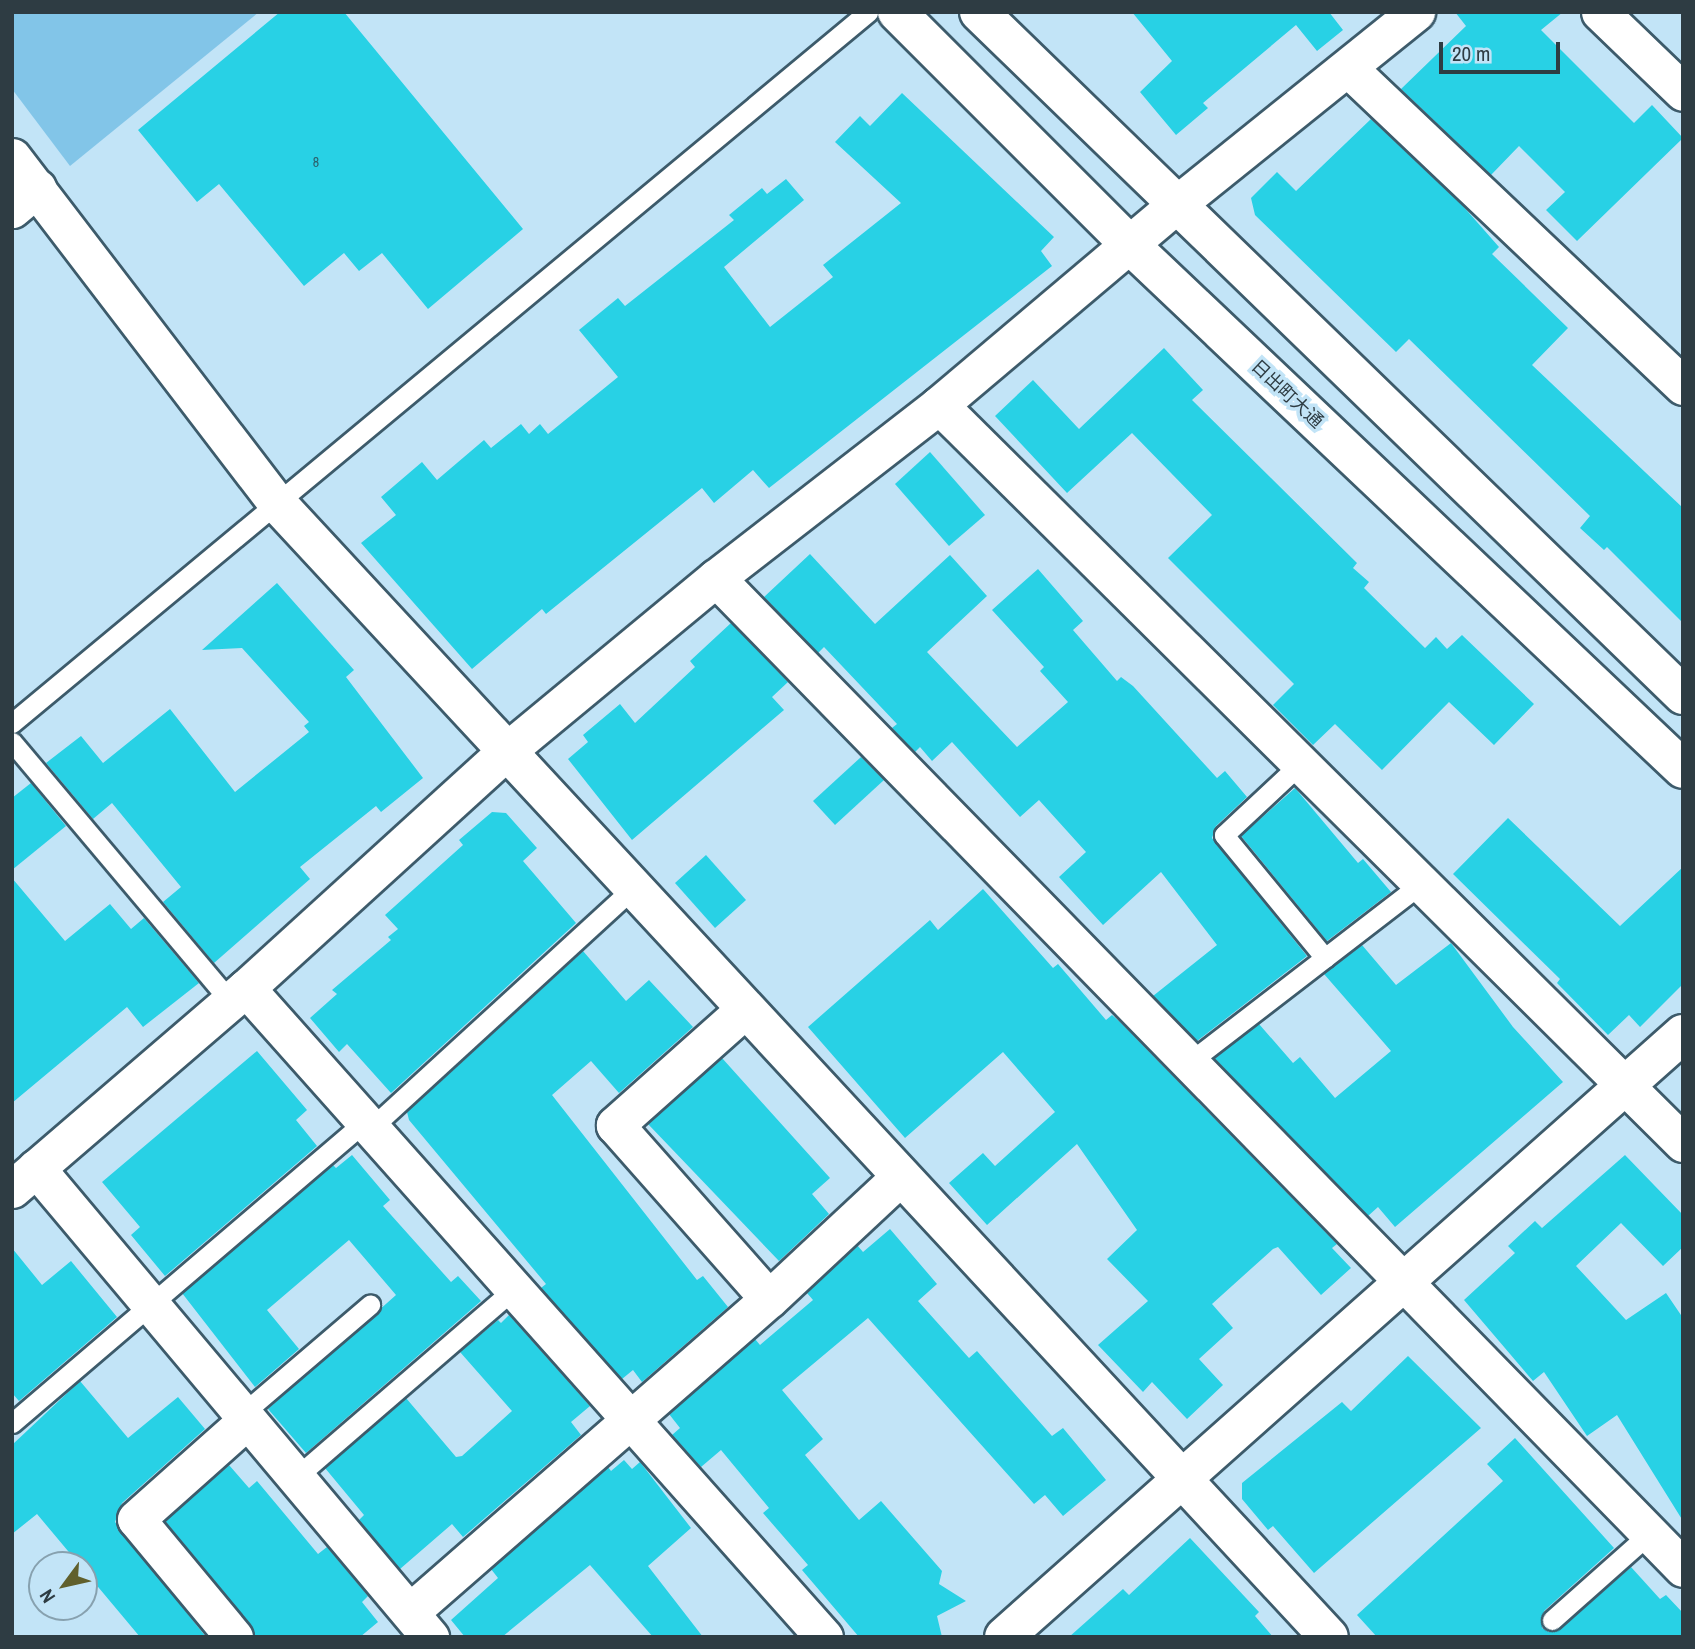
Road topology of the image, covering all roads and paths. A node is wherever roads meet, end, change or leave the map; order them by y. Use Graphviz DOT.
graph roads {
  1 [pos="868,12"];
  2 [pos="897,12"];
  3 [pos="979,12"];
  4 [pos="1416,12"];
  5 [pos="1600,12"];
  6 [pos="1348,68"];
  7 [pos="1683,92"];
  8 [pos="12,157"];
  9 [pos="25,199"];
  10 [pos="1177,204"];
  11 [pos="1129,244"];
  12 [pos="1683,386"];
  13 [pos="939,405"];
  14 [pos="276,502"];
  15 [pos="716,578"];
  16 [pos="1683,695"];
  17 [pos="12,723"];
  18 [pos="12,742"];
  19 [pos="508,750"];
  20 [pos="1300,764"];
  21 [pos="1683,769"];
  22 [pos="1421,884"];
  23 [pos="633,888"];
  24 [pos="1325,958"];
  25 [pos="238,994"];
  26 [pos="744,1010"];
  27 [pos="1683,1034"];
  28 [pos="1187,1064"];
  29 [pos="1625,1086"];
  30 [pos="367,1126"];
  31 [pos="1683,1143"];
  32 [pos="900,1177"];
  33 [pos="24,1179"];
  34 [pos="1402,1286"];
  35 [pos="513,1290"];
  36 [pos="769,1299"];
  37 [pos="150,1306"];
  38 [pos="370,1306"];
  39 [pos="244,1418"];
  40 [pos="629,1422"];
  41 [pos="12,1423"];
  42 [pos="295,1478"];
  43 [pos="1185,1481"];
  44 [pos="1649,1534"];
  45 [pos="1683,1568"];
  46 [pos="1552,1620"];
  47 [pos="414,1627"];
  48 [pos="234,1637"];
  49 [pos="824,1637"];
  50 [pos="1004,1637"];
  51 [pos="1329,1637"];
  1 -- 14 [label="lane"];
  2 -- 11 [label="street, 日出町大通"];
  3 -- 10 [label="street"];
  4 -- 6 [label="street"];
  5 -- 7 [label="street"];
  6 -- 10 [label="street"];
  6 -- 12 [label="street"];
  8 -- 9 [label="street"];
  9 -- 14 [label="street"];
  10 -- 11 [label="street"];
  10 -- 16 [label="street"];
  11 -- 13 [label="street"];
  11 -- 21 [label="street, 日出町大通"];
  13 -- 15 [label="street"];
  13 -- 20 [label="street"];
  14 -- 17 [label="lane"];
  14 -- 19 [label="street"];
  15 -- 19 [label="street"];
  15 -- 28 [label="street"];
  18 -- 25 [label="lane"];
  19 -- 23 [label="street"];
  19 -- 25 [label="street"];
  20 -- 22 [label="street"];
  20 -- 24 [label="lane"];
  22 -- 24 [label="lane"];
  22 -- 29 [label="street"];
  23 -- 26 [label="street"];
  23 -- 30 [label="lane"];
  24 -- 28 [label="lane"];
  25 -- 30 [label="street"];
  25 -- 33 [label="street"];
  26 -- 32 [label="street"];
  26 -- 36 [label="street"];
  27 -- 29 [label="street"];
  28 -- 34 [label="street"];
  29 -- 31 [label="street"];
  29 -- 34 [label="street"];
  30 -- 35 [label="street"];
  30 -- 37 [label="lane"];
  32 -- 36 [label="street"];
  32 -- 43 [label="street"];
  33 -- 37 [label="street"];
  34 -- 43 [label="street"];
  34 -- 44 [label="street"];
  35 -- 40 [label="street"];
  35 -- 42 [label="lane"];
  36 -- 40 [label="street"];
  37 -- 39 [label="street"];
  37 -- 41 [label="lane"];
  38 -- 39 [label="lane"];
  39 -- 42 [label="street"];
  39 -- 48 [label="street"];
  40 -- 47 [label="street"];
  40 -- 49 [label="street"];
  42 -- 47 [label="street"];
  43 -- 50 [label="street"];
  43 -- 51 [label="street"];
  44 -- 45 [label="street"];
  44 -- 46 [label="lane"];
}
